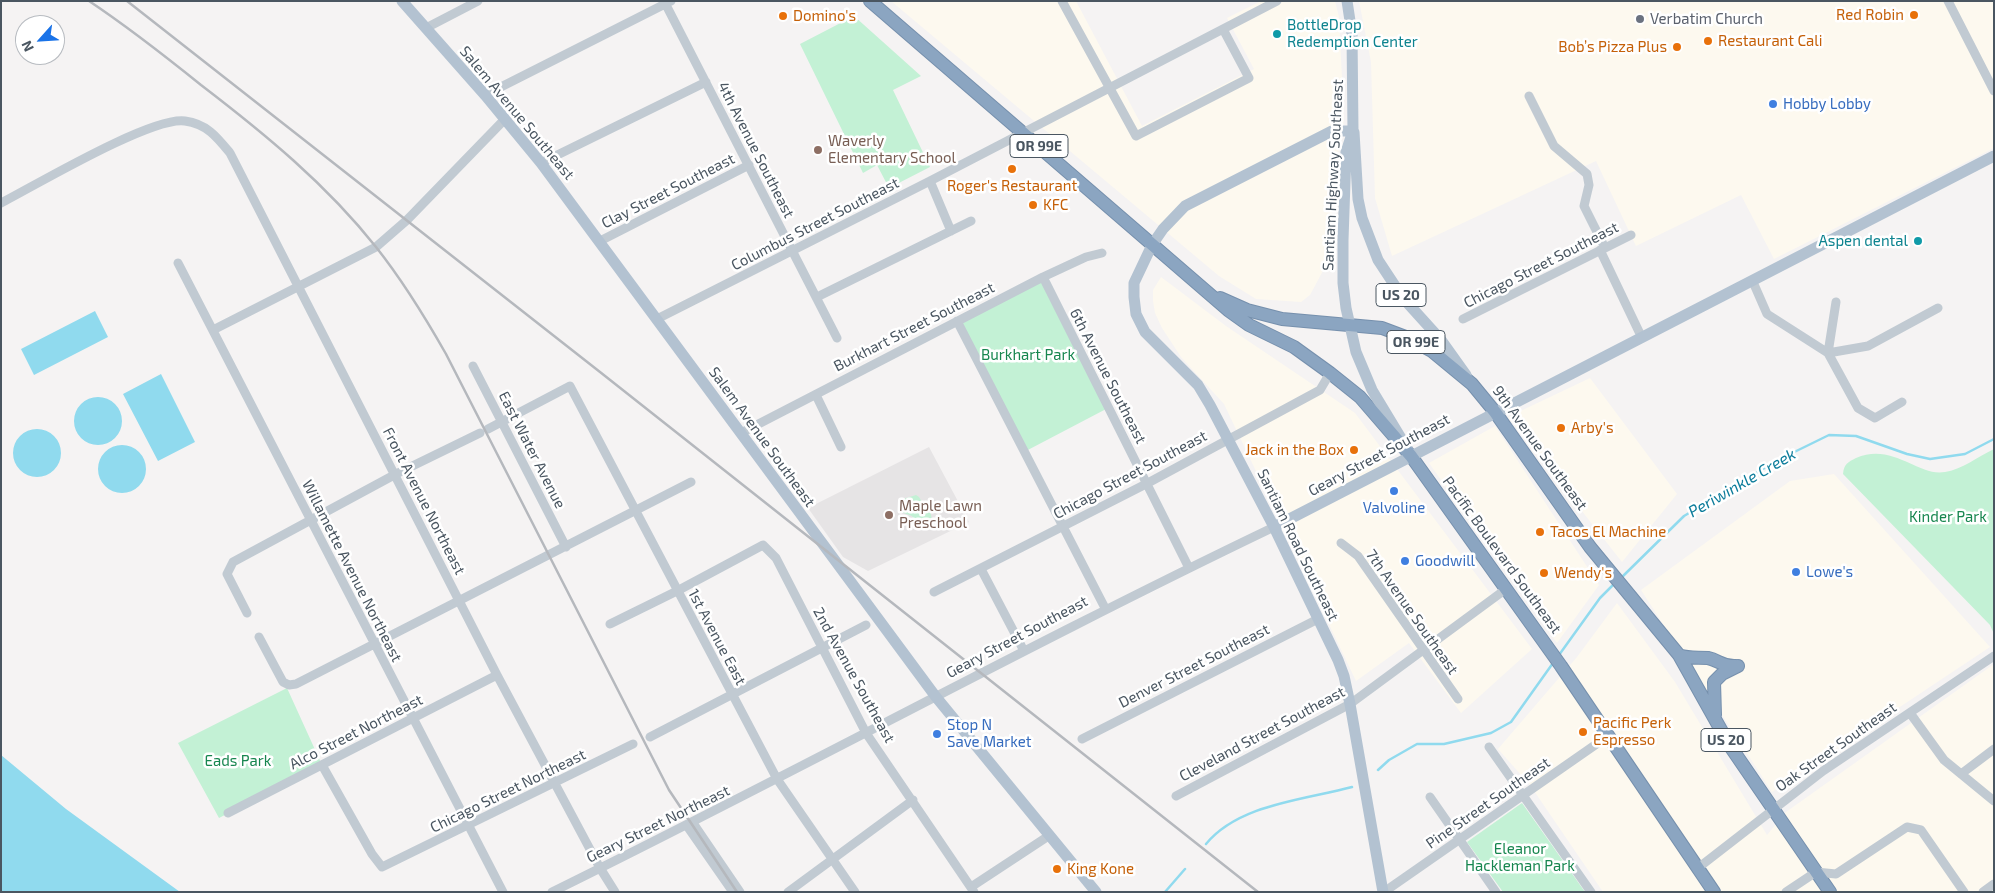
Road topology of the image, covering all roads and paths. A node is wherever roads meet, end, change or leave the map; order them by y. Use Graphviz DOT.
graph roads {
  1 [pos="402,1"];
  2 [pos="478,1"];
  3 [pos="870,1"];
  4 [pos="1073,1"];
  5 [pos="1277,1"];
  6 [pos="1347,1"];
  7 [pos="1948,1"];
  8 [pos="667,2"];
  9 [pos="1063,4"];
  10 [pos="1258,5"];
  11 [pos="426,28"];
  12 [pos="1224,31"];
  13 [pos="706,82"];
  14 [pos="1110,87"];
  15 [pos="1994,91"];
  16 [pos="485,95"];
  17 [pos="1529,96"];
  18 [pos="505,119"];
  19 [pos="1353,131"];
  20 [pos="1022,132"];
  21 [pos="1994,156"];
  22 [pos="541,163"];
  23 [pos="749,165"];
  24 [pos="930,182"];
  25 [pos="1,203"];
  26 [pos="972,222"];
  27 [pos="951,231"];
  28 [pos="1631,234"];
  29 [pos="600,241"];
  30 [pos="1152,245"];
  31 [pos="1602,249"];
  32 [pos="793,251"];
  33 [pos="1102,253"];
  34 [pos="178,263"];
  35 [pos="1043,277"];
  36 [pos="1753,282"];
  37 [pos="300,286"];
  38 [pos="1207,292"];
  39 [pos="817,297"];
  40 [pos="1836,302"];
  41 [pos="1938,308"];
  42 [pos="657,319"];
  43 [pos="1463,319"];
  44 [pos="957,321"];
  45 [pos="1348,324"];
  46 [pos="212,330"];
  47 [pos="837,338"];
  48 [pos="1642,338"];
  49 [pos="1828,354"];
  50 [pos="473,366"];
  51 [pos="1330,373"];
  52 [pos="1472,384"];
  53 [pos="816,395"];
  54 [pos="1902,402"];
  55 [pos="1496,412"];
  56 [pos="502,422"];
  57 [pos="741,433"];
  58 [pos="1228,438"];
  59 [pos="841,446"];
  60 [pos="1411,456"];
  61 [pos="396,474"];
  62 [pos="691,482"];
  63 [pos="1146,484"];
  64 [pos="636,511"];
  65 [pos="310,521"];
  66 [pos="1062,526"];
  67 [pos="1274,527"];
  68 [pos="1340,543"];
  69 [pos="566,547"];
  70 [pos="981,568"];
  71 [pos="1188,568"];
  72 [pos="1506,590"];
  73 [pos="678,591"];
  74 [pos="934,592"];
  75 [pos="459,601"];
  76 [pos="1104,608"];
  77 [pos="247,613"];
  78 [pos="1318,619"];
  79 [pos="610,624"];
  80 [pos="866,625"];
  81 [pos="259,637"];
  82 [pos="375,645"];
  83 [pos="1422,649"];
  84 [pos="822,650"];
  85 [pos="1024,651"];
  86 [pos="1679,655"];
  87 [pos="1994,656"];
  88 [pos="497,675"];
  89 [pos="732,695"];
  90 [pos="936,697"];
  91 [pos="1458,699"];
  92 [pos="1350,704"];
  93 [pos="1910,713"];
  94 [pos="413,718"];
  95 [pos="1716,720"];
  96 [pos="866,733"];
  97 [pos="1608,736"];
  98 [pos="650,737"];
  99 [pos="1082,739"];
  100 [pos="634,744"];
  101 [pos="1489,747"];
  102 [pos="1994,749"];
  103 [pos="322,765"];
  104 [pos="1961,774"];
  105 [pos="777,779"];
  106 [pos="555,783"];
  107 [pos="1523,794"];
  108 [pos="1176,796"];
  109 [pos="1430,797"];
  110 [pos="913,800"];
  111 [pos="1994,800"];
  112 [pos="1772,808"];
  113 [pos="228,814"];
  114 [pos="690,824"];
  115 [pos="469,825"];
  116 [pos="1050,835"];
  117 [pos="1460,840"];
  118 [pos="832,860"];
  119 [pos="600,868"];
  120 [pos="1698,868"];
  121 [pos="1816,872"];
  122 [pos="1994,884"];
  123 [pos="1093,888"];
  124 [pos="972,889"];
  125 [pos="503,892"];
  126 [pos="552,892"];
  127 [pos="615,892"];
  128 [pos="732,892"];
  129 [pos="740,892"];
  130 [pos="788,892"];
  131 [pos="855,892"];
  132 [pos="1384,892"];
  133 [pos="1496,892"];
  134 [pos="1591,892"];
  135 [pos="1714,892"];
  136 [pos="1786,892"];
  137 [pos="1830,892"];
  138 [pos="1964,892"];
  139 [pos="1983,892"];
  1 -- 11 [label="main road, Salem Avenue Southeast"];
  2 -- 11 [label="street"];
  3 -- 20 [label="highway, Pacific Boulevard Southeast / OR 99E"];
  4 -- 9 [label="street"];
  5 -- 10 [label="street, Columbus Street Southeast"];
  6 -- 19 [label="main road, Santiam Highway Southeast / US 20"];
  7 -- 15 [label="street"];
  8 -- 13 [label="street, 4th Avenue Southeast"];
  8 -- 16 [label="street"];
  9 -- 14 [label="street"];
  10 -- 12 [label="street, Columbus Street Southeast"];
  11 -- 16 [label="main road, Salem Avenue Southeast"];
  12 -- 14 [label="street, Columbus Street Southeast"];
  12 -- 14 [label="street"];
  13 -- 22 [label="street"];
  13 -- 23 [label="street, 4th Avenue Southeast"];
  14 -- 20 [label="street, Columbus Street Southeast"];
  16 -- 18 [label="main road, Salem Avenue Southeast"];
  17 -- 31 [label="street"];
  18 -- 22 [label="main road, Salem Avenue Southeast"];
  18 -- 37 [label="street"];
  19 -- 30 [label="main road"];
  19 -- 45 [label="main road, Santiam Highway Southeast / US 20"];
  19 -- 52 [label="main road, 9th Avenue Southeast / US 20"];
  20 -- 24 [label="street, Columbus Street Southeast"];
  20 -- 30 [label="highway, Pacific Boulevard Southeast / OR 99E"];
  21 -- 36 [label="main road, Geary Street Southeast"];
  22 -- 29 [label="main road, Salem Avenue Southeast"];
  23 -- 29 [label="street, Clay Street Southeast"];
  23 -- 32 [label="street, 4th Avenue Southeast"];
  24 -- 27 [label="street"];
  24 -- 32 [label="street, Columbus Street Southeast"];
  25 -- 37 [label="street, Front Avenue Northeast"];
  26 -- 27 [label="street"];
  27 -- 39 [label="street"];
  28 -- 31 [label="street, Chicago Street Southeast"];
  29 -- 42 [label="main road, Salem Avenue Southeast"];
  30 -- 38 [label="highway, Pacific Boulevard Southeast / OR 99E"];
  30 -- 58 [label="main road, Santiam Road Southeast"];
  31 -- 43 [label="street, Chicago Street Southeast"];
  31 -- 48 [label="street"];
  32 -- 39 [label="street, 4th Avenue Southeast"];
  32 -- 42 [label="street, Columbus Street Southeast"];
  33 -- 35 [label="street, Burkhart Street Southeast"];
  34 -- 46 [label="street, Willamette Avenue Northeast"];
  35 -- 44 [label="street, Burkhart Street Southeast"];
  35 -- 63 [label="street, 6th Avenue Southeast"];
  36 -- 48 [label="main road, Geary Street Southeast"];
  36 -- 49 [label="street"];
  37 -- 46 [label="street"];
  37 -- 61 [label="street, Front Avenue Northeast"];
  38 -- 45 [label="highway, Pacific Boulevard Southeast / OR 99E"];
  38 -- 51 [label="highway, Pacific Boulevard Southeast / OR 99E"];
  39 -- 47 [label="street, 4th Avenue Southeast"];
  40 -- 49 [label="street"];
  41 -- 49 [label="street"];
  42 -- 57 [label="main road, Salem Avenue Southeast"];
  44 -- 53 [label="street, Burkhart Street Southeast"];
  44 -- 66 [label="street"];
  45 -- 52 [label="highway, Pacific Boulevard Southeast / OR 99E"];
  45 -- 60 [label="main road, Santiam Highway Southeast / US 20"];
  46 -- 65 [label="street, Willamette Avenue Northeast"];
  48 -- 55 [label="main road, Geary Street Southeast"];
  49 -- 54 [label="street"];
  50 -- 56 [label="street, East Water Avenue"];
  51 -- 58 [label="street, Chicago Street Southeast"];
  51 -- 60 [label="highway, Pacific Boulevard Southeast / OR 99E"];
  52 -- 55 [label="highway, 9th Avenue Southeast / US 20"];
  53 -- 57 [label="street, Burkhart Street Southeast"];
  53 -- 59 [label="street"];
  55 -- 60 [label="main road, Geary Street Southeast"];
  55 -- 86 [label="highway, 9th Avenue Southeast / US 20"];
  56 -- 61 [label="street"];
  56 -- 64 [label="street, 1st Avenue East"];
  56 -- 69 [label="street, East Water Avenue"];
  57 -- 90 [label="main road, Salem Avenue Southeast"];
  58 -- 63 [label="street, Chicago Street Southeast"];
  58 -- 67 [label="main road, Santiam Road Southeast"];
  60 -- 67 [label="main road, Geary Street Southeast"];
  60 -- 72 [label="highway, Pacific Boulevard Southeast / US 20"];
  61 -- 65 [label="street"];
  61 -- 75 [label="street, Front Avenue Northeast"];
  62 -- 64 [label="street"];
  63 -- 66 [label="street, Chicago Street Southeast"];
  63 -- 71 [label="street, 6th Avenue Southeast"];
  64 -- 69 [label="street"];
  64 -- 73 [label="street, 1st Avenue East"];
  65 -- 77 [label="street"];
  65 -- 82 [label="street, Willamette Avenue Northeast"];
  66 -- 70 [label="street, Chicago Street Southeast"];
  66 -- 76 [label="street"];
  67 -- 71 [label="street, Geary Street Southeast"];
  67 -- 78 [label="main road, Santiam Road Southeast"];
  68 -- 83 [label="street, 7th Avenue Southeast"];
  69 -- 75 [label="street"];
  70 -- 74 [label="street, Chicago Street Southeast"];
  70 -- 85 [label="street"];
  71 -- 76 [label="street, Geary Street Southeast"];
  72 -- 83 [label="street, Cleveland Street Southeast"];
  72 -- 97 [label="highway, Pacific Boulevard Southeast / US 20"];
  73 -- 79 [label="street"];
  73 -- 84 [label="street, 2nd Avenue Southeast"];
  73 -- 89 [label="street, 1st Avenue East"];
  75 -- 82 [label="street"];
  75 -- 88 [label="street, Front Avenue Northeast"];
  76 -- 85 [label="street, Geary Street Southeast"];
  78 -- 92 [label="main road, Santiam Road Southeast"];
  78 -- 99 [label="street, Denver Street Southeast"];
  80 -- 84 [label="street"];
  81 -- 82 [label="street"];
  82 -- 94 [label="street, Willamette Avenue Northeast"];
  83 -- 91 [label="street, 7th Avenue Southeast"];
  83 -- 92 [label="street, Cleveland Street Southeast"];
  84 -- 89 [label="street"];
  84 -- 96 [label="street, 2nd Avenue Southeast"];
  85 -- 90 [label="street, Geary Street Southeast"];
  86 -- 95 [label="highway, 9th Avenue Southeast / US 20"];
  86 -- 95 [label="highway"];
  87 -- 93 [label="street, Oak Street Southeast"];
  88 -- 94 [label="street, Alco Street Northeast"];
  88 -- 106 [label="street, Front Avenue Northeast"];
  89 -- 98 [label="street"];
  89 -- 105 [label="street, 1st Avenue East"];
  90 -- 96 [label="street, Geary Street Southeast"];
  90 -- 116 [label="main road, Salem Avenue Southeast"];
  92 -- 108 [label="street, Cleveland Street Southeast"];
  92 -- 132 [label="main road, Santiam Road Southeast"];
  93 -- 104 [label="street"];
  93 -- 112 [label="street, Oak Street Southeast"];
  94 -- 103 [label="street, Alco Street Northeast"];
  94 -- 115 [label="street, Willamette Avenue Northeast"];
  95 -- 112 [label="highway, 9th Avenue Southeast / US 20"];
  96 -- 105 [label="street, Geary Street Southeast"];
  96 -- 110 [label="street, 2nd Avenue Southeast"];
  97 -- 107 [label="street, Pine Street Southeast"];
  97 -- 120 [label="highway, Pacific Boulevard Southeast / US 20"];
  100 -- 106 [label="street, Chicago Street Northeast"];
  101 -- 107 [label="street"];
  102 -- 104 [label="street"];
  103 -- 113 [label="street, Alco Street Northeast"];
  103 -- 115 [label="street, Chicago Street Northeast"];
  104 -- 111 [label="street"];
  105 -- 114 [label="street, Geary Street Northeast"];
  105 -- 118 [label="street, 1st Avenue East"];
  106 -- 115 [label="street, Chicago Street Northeast"];
  106 -- 119 [label="street, Front Avenue Northeast"];
  107 -- 117 [label="street, Pine Street Southeast"];
  107 -- 134 [label="street"];
  109 -- 117 [label="street"];
  110 -- 118 [label="street"];
  110 -- 124 [label="street, 2nd Avenue Southeast"];
  112 -- 120 [label="street, Oak Street Southeast"];
  112 -- 121 [label="highway, 9th Avenue Southeast / US 20"];
  114 -- 119 [label="street, Geary Street Northeast"];
  114 -- 128 [label="street"];
  114 -- 129 [label="street"];
  115 -- 125 [label="street, Willamette Avenue Northeast"];
  116 -- 123 [label="main road, Salem Avenue Southeast"];
  116 -- 124 [label="street"];
  117 -- 132 [label="street, Pine Street Southeast"];
  117 -- 133 [label="street"];
  118 -- 130 [label="street"];
  118 -- 131 [label="street, 1st Avenue East"];
  119 -- 126 [label="street, Geary Street Northeast"];
  119 -- 127 [label="street, Front Avenue Northeast"];
  120 -- 135 [label="highway, Pacific Boulevard Southeast / US 20"];
  121 -- 136 [label="street"];
  121 -- 137 [label="highway, 9th Avenue Southeast / US 20"];
  121 -- 138 [label="street"];
  122 -- 139 [label="street"];
}
